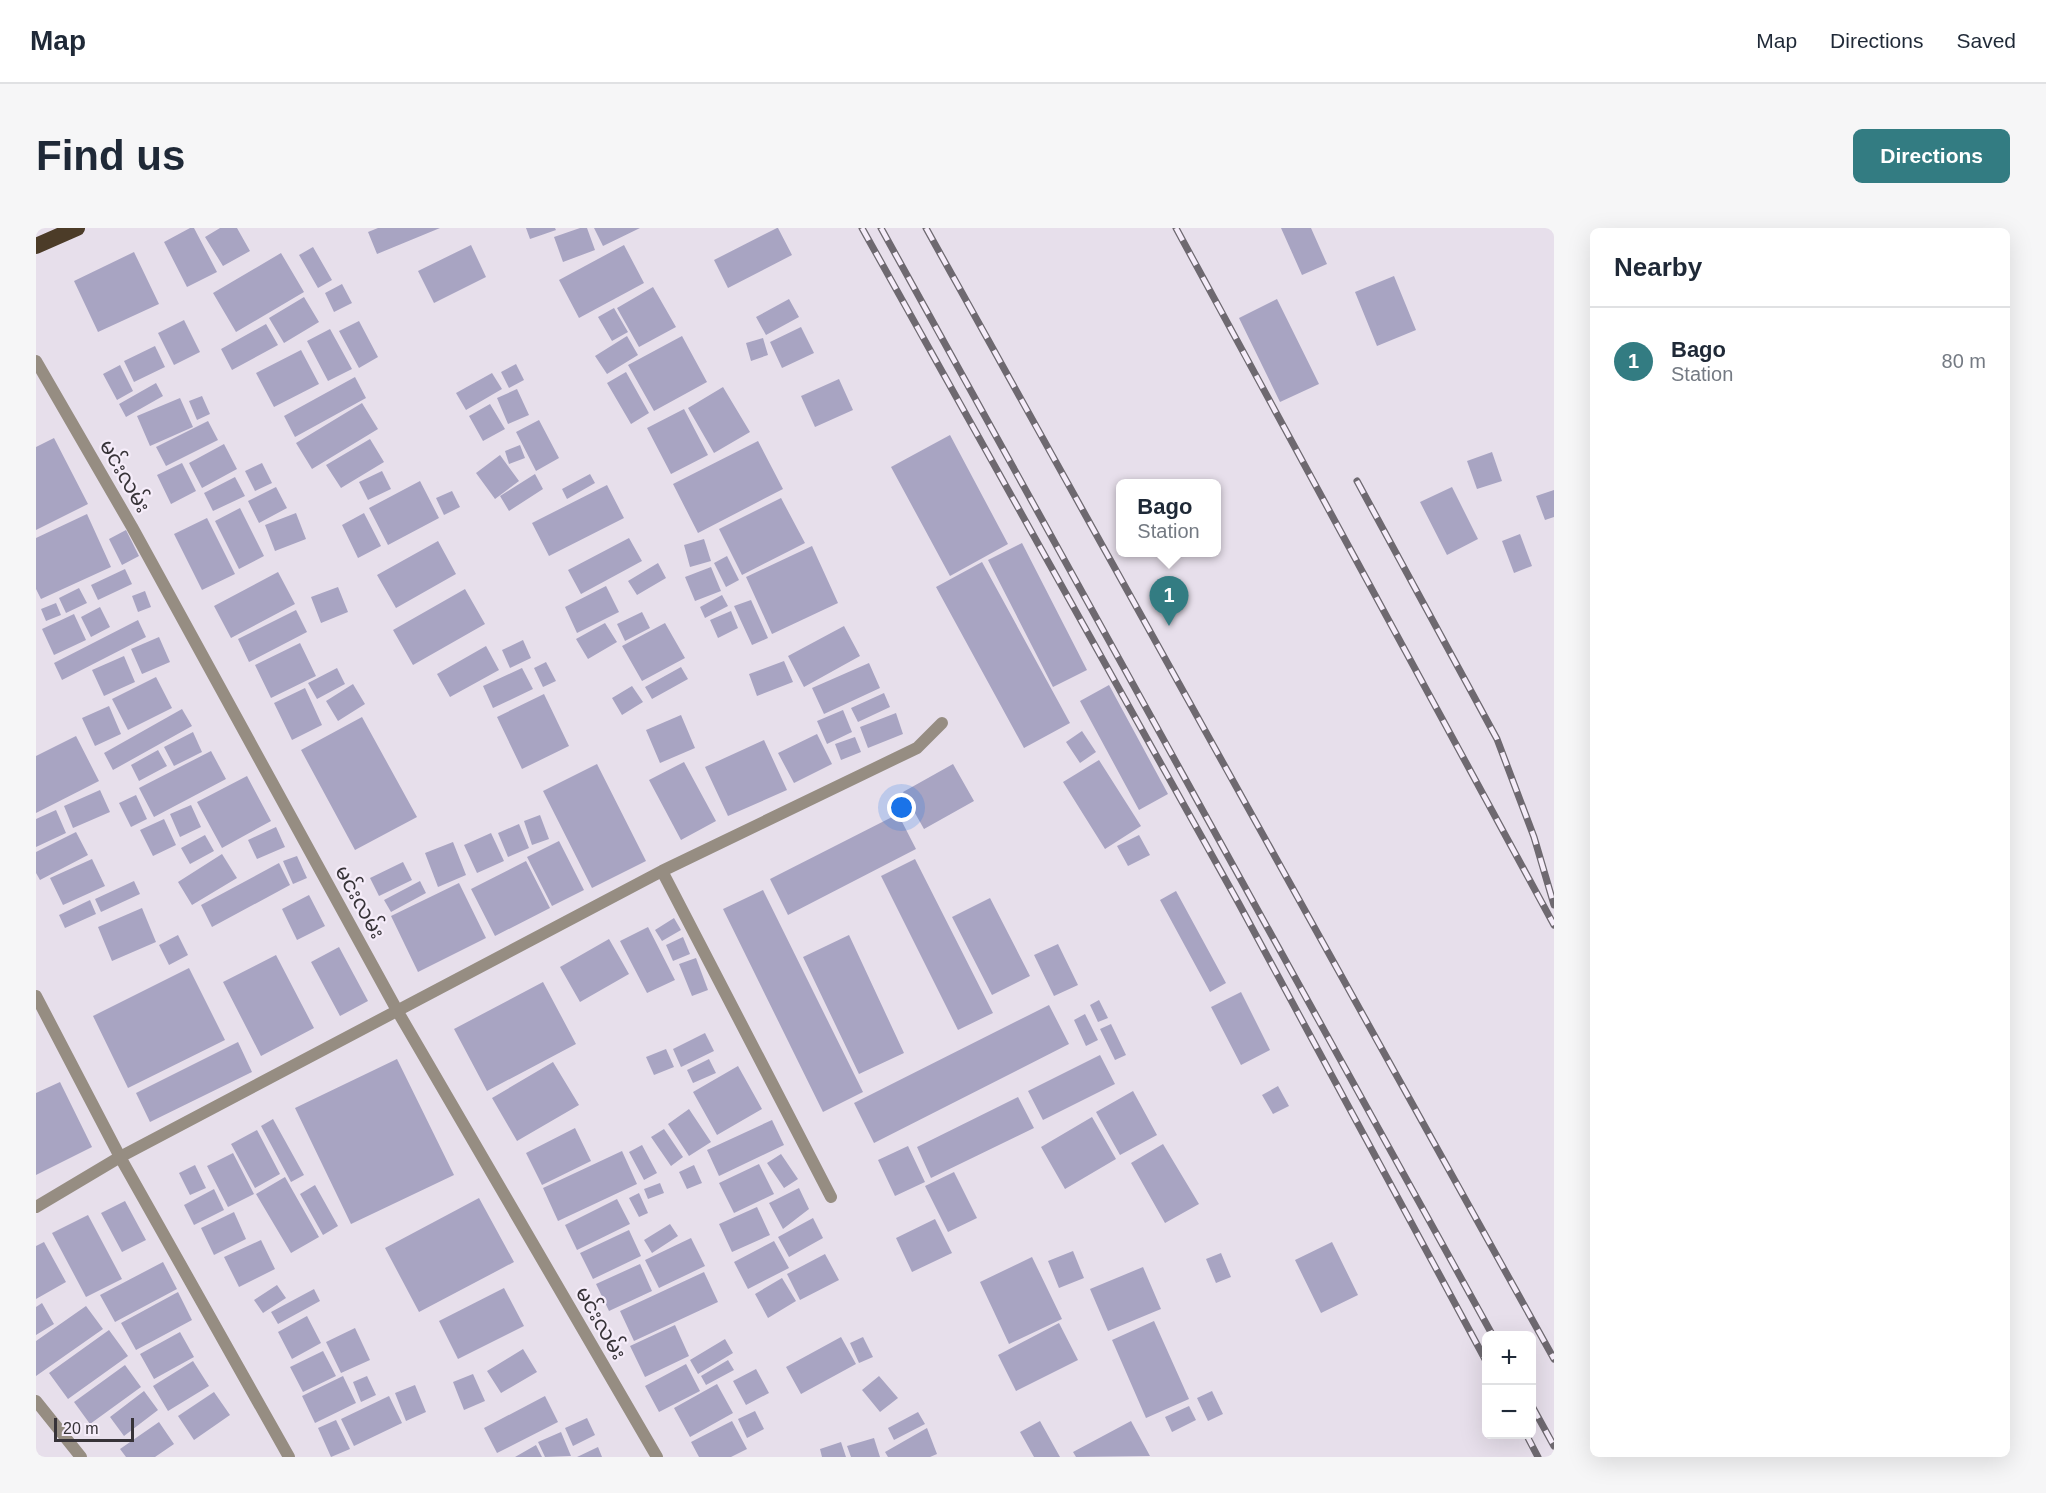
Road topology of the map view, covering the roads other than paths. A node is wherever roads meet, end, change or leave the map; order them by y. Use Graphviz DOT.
graph roads {
  1 [pos="77,228"];
  2 [pos="36,246"];
  3 [pos="36,361"];
  4 [pos="942,723"];
  5 [pos="662,871"];
  6 [pos="36,996"];
  7 [pos="398,1012"];
  8 [pos="120,1157"];
  9 [pos="831,1197"];
  10 [pos="36,1207"];
  11 [pos="36,1401"];
  12 [pos="81,1457"];
  13 [pos="289,1457"];
  14 [pos="657,1457"];
  1 -- 2 [label="highway"];
  3 -- 7 [label="street, မင်းလမ်း"];
  4 -- 5 [label="street"];
  5 -- 7 [label="street"];
  5 -- 9 [label="street"];
  6 -- 8 [label="street"];
  7 -- 8 [label="street"];
  7 -- 14 [label="street, မင်းလမ်း"];
  8 -- 10 [label="street"];
  8 -- 13 [label="street"];
  11 -- 12 [label="street"];
}
